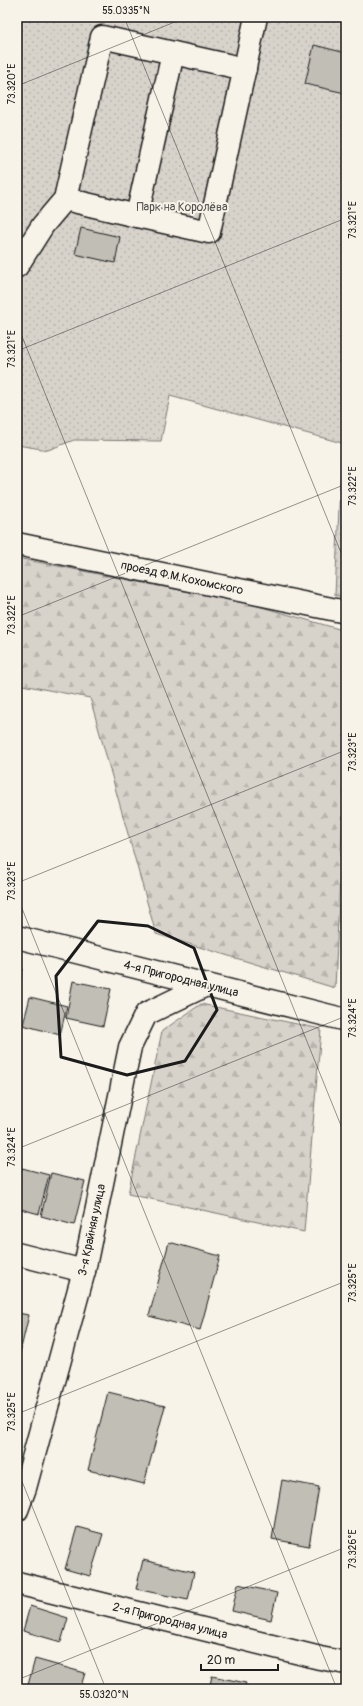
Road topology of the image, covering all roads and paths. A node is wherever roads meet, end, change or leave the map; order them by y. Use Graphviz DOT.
graph roads {
  1 [pos="256,17"];
  2 [pos="173,54"];
  3 [pos="245,69"];
  4 [pos="65,200"];
  5 [pos="137,216"];
  6 [pos="17,266"];
  7 [pos="17,544"];
  8 [pos="346,612"];
  9 [pos="17,937"];
  10 [pos="206,985"];
  11 [pos="346,1020"];
  12 [pos="17,1254"];
  13 [pos="84,1271"];
  14 [pos="17,1510"];
  15 [pos="17,1583"];
  16 [pos="346,1663"];
  1 -- 3 [label="street"];
  2 -- 3 [label="street"];
  2 -- 4 [label="street"];
  2 -- 5 [label="street"];
  3 -- 5 [label="street"];
  4 -- 5 [label="street"];
  4 -- 6 [label="street"];
  7 -- 8 [label="street, проезд Ф.М.Кохомского"];
  9 -- 10 [label="street, 4-я Пригородная улица"];
  10 -- 11 [label="street, 4-я Пригородная улица"];
  10 -- 13 [label="street, 3-я Крайняя улица"];
  12 -- 13 [label="street"];
  13 -- 14 [label="street, 3-я Крайняя улица"];
  15 -- 16 [label="street, 2-я Пригородная улица"];
}
